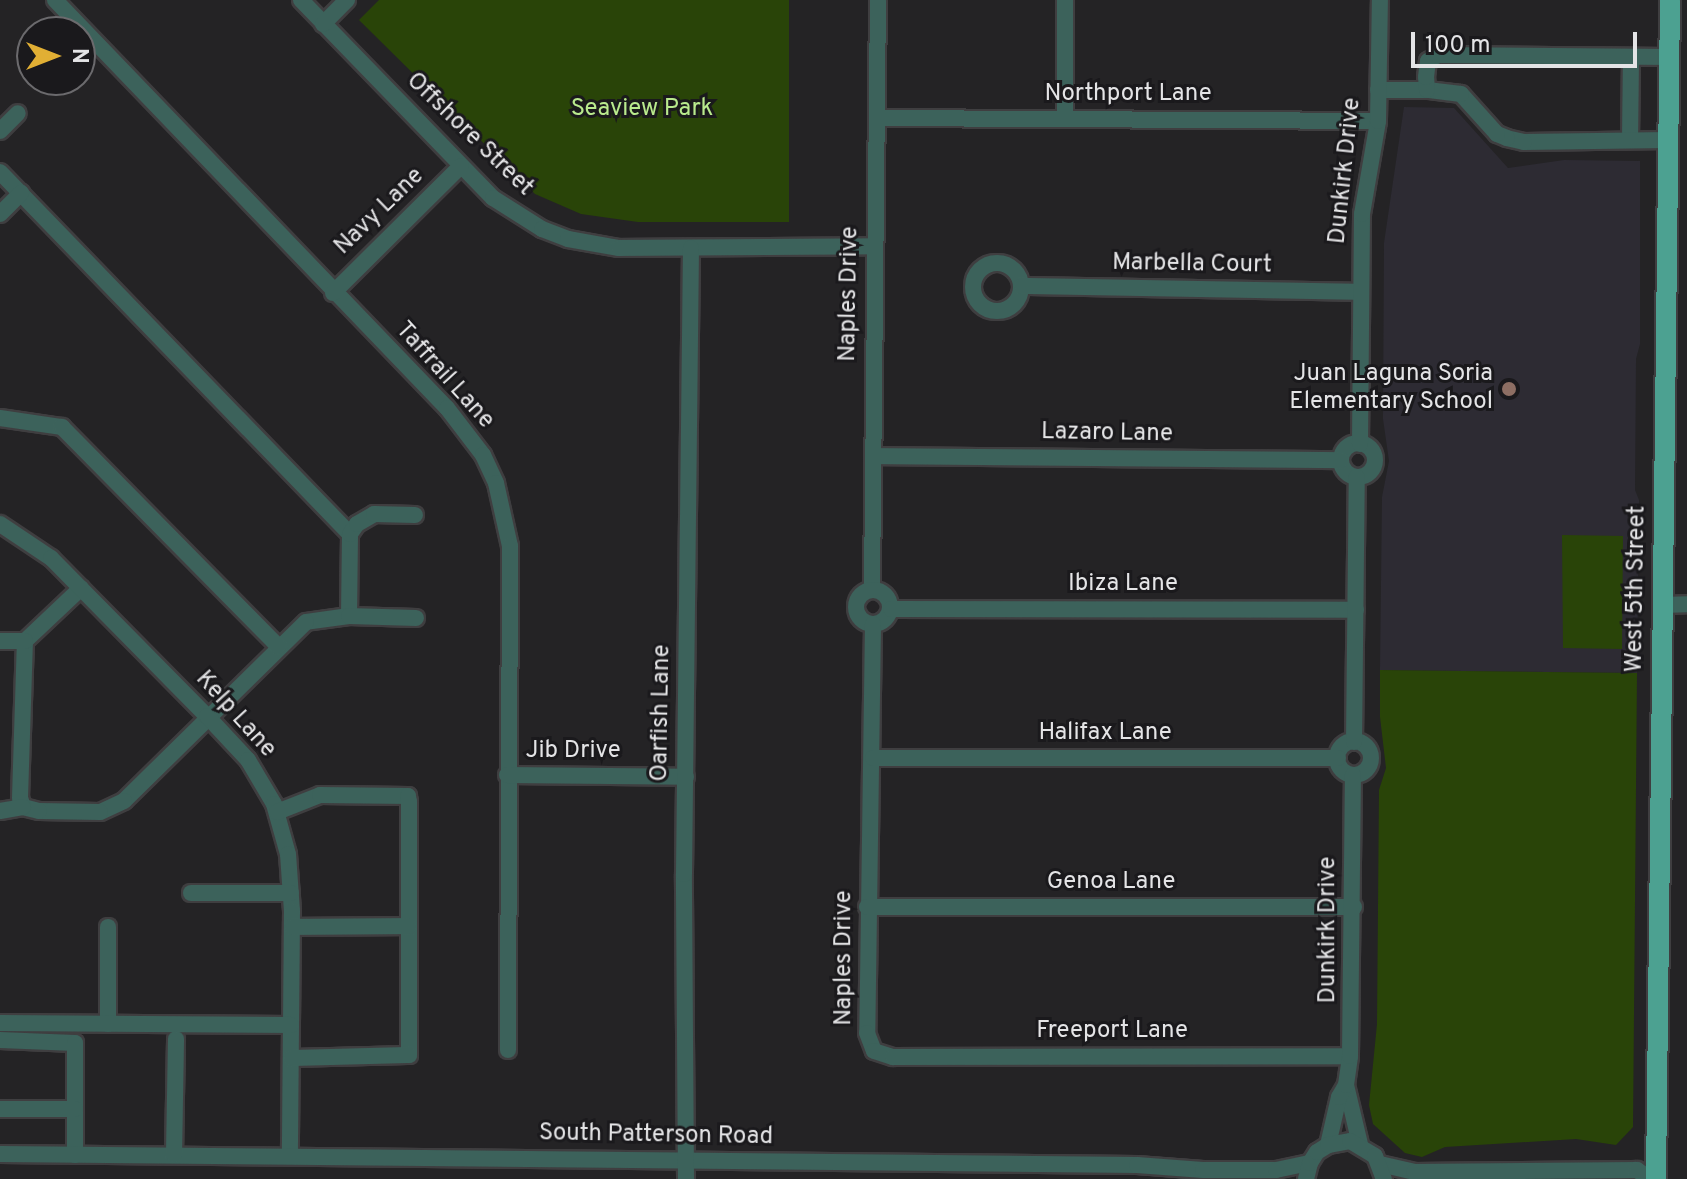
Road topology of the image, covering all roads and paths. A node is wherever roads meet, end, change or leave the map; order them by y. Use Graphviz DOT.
graph roads {
  1 [pos="55,0"];
  2 [pos="301,0"];
  3 [pos="347,0"];
  4 [pos="878,0"];
  5 [pos="1065,0"];
  6 [pos="1380,0"];
  7 [pos="1670,0"];
  8 [pos="323,24"];
  9 [pos="1669,57"];
  10 [pos="1631,58"];
  11 [pos="1378,90"];
  12 [pos="1427,90"];
  13 [pos="18,113"];
  14 [pos="878,118"];
  15 [pos="1065,119"];
  16 [pos="1378,121"];
  17 [pos="0,131"];
  18 [pos="1630,140"];
  19 [pos="1667,140"];
  20 [pos="461,166"];
  21 [pos="0,172"];
  22 [pos="21,193"];
  23 [pos="0,214"];
  24 [pos="875,246"];
  25 [pos="691,248"];
  26 [pos="1022,286"];
  27 [pos="1361,292"];
  28 [pos="333,293"];
  29 [pos="0,418"];
  30 [pos="1360,444"];
  31 [pos="873,456"];
  32 [pos="1341,460"];
  33 [pos="1357,477"];
  34 [pos="415,515"];
  35 [pos="0,524"];
  36 [pos="350,534"];
  37 [pos="81,588"];
  38 [pos="872,589"];
  39 [pos="1687,604"];
  40 [pos="1663,605"];
  41 [pos="891,609"];
  42 [pos="1356,610"];
  43 [pos="349,616"];
  44 [pos="416,618"];
  45 [pos="873,624"];
  46 [pos="0,641"];
  47 [pos="25,641"];
  48 [pos="278,646"];
  49 [pos="207,716"];
  50 [pos="1354,742"];
  51 [pos="873,758"];
  52 [pos="1338,758"];
  53 [pos="507,775"];
  54 [pos="1353,775"];
  55 [pos="686,777"];
  56 [pos="23,807"];
  57 [pos="0,811"];
  58 [pos="277,812"];
  59 [pos="191,893"];
  60 [pos="291,893"];
  61 [pos="867,907"];
  62 [pos="1354,907"];
  63 [pos="409,926"];
  64 [pos="108,927"];
  65 [pos="292,927"];
  66 [pos="0,1023"];
  67 [pos="108,1024"];
  68 [pos="291,1025"];
  69 [pos="176,1039"];
  70 [pos="0,1040"];
  71 [pos="508,1050"];
  72 [pos="874,1051"];
  73 [pos="1350,1056"];
  74 [pos="291,1058"];
  75 [pos="1346,1085"];
  76 [pos="0,1109"];
  77 [pos="75,1109"];
  78 [pos="1360,1144"];
  79 [pos="1328,1145"];
  80 [pos="0,1154"];
  81 [pos="75,1155"];
  82 [pos="174,1155"];
  83 [pos="290,1155"];
  84 [pos="686,1160"];
  85 [pos="1308,1171"];
  86 [pos="1382,1171"];
  87 [pos="686,1179"];
  88 [pos="1653,1179"];
  1 -- 28 [label="street, Taffrail Lane"];
  2 -- 8 [label="street, Offshore Street"];
  3 -- 8 [label="street"];
  4 -- 14 [label="street, Naples Drive"];
  5 -- 15 [label="street"];
  6 -- 11 [label="street, Dunkirk Drive"];
  7 -- 9 [label="main road, West 5th Street"];
  8 -- 20 [label="street, Offshore Street"];
  9 -- 10 [label="street"];
  9 -- 19 [label="main road, West 5th Street"];
  10 -- 12 [label="street"];
  10 -- 18 [label="street"];
  11 -- 12 [label="street"];
  11 -- 16 [label="street, Dunkirk Drive"];
  12 -- 18 [label="street"];
  13 -- 17 [label="street"];
  14 -- 15 [label="street, Northport Lane"];
  14 -- 24 [label="street, Naples Drive"];
  15 -- 16 [label="street, Northport Lane"];
  16 -- 27 [label="street, Dunkirk Drive"];
  18 -- 19 [label="street"];
  19 -- 40 [label="main road, West 5th Street"];
  20 -- 25 [label="street, Offshore Street"];
  20 -- 28 [label="street, Navy Lane"];
  21 -- 22 [label="street"];
  22 -- 23 [label="street"];
  22 -- 36 [label="street"];
  24 -- 25 [label="street, Offshore Street"];
  24 -- 31 [label="street, Naples Drive"];
  25 -- 55 [label="street, Oarfish Lane"];
  26 -- 27 [label="street, Marbella Court"];
  27 -- 30 [label="street, Dunkirk Drive"];
  28 -- 53 [label="street, Taffrail Lane"];
  29 -- 48 [label="street"];
  30 -- 32 [label="street"];
  30 -- 33 [label="street"];
  31 -- 32 [label="street, Lazaro Lane"];
  31 -- 38 [label="street, Naples Drive"];
  32 -- 33 [label="street"];
  33 -- 42 [label="street"];
  34 -- 36 [label="street"];
  35 -- 37 [label="street, Kelp Lane"];
  36 -- 43 [label="street"];
  37 -- 47 [label="street"];
  37 -- 49 [label="street, Kelp Lane"];
  38 -- 41 [label="street"];
  38 -- 45 [label="street"];
  39 -- 40 [label="street"];
  40 -- 88 [label="main road, West 5th Street"];
  41 -- 42 [label="street, Ibiza Lane"];
  41 -- 45 [label="street"];
  42 -- 50 [label="street"];
  43 -- 44 [label="street"];
  43 -- 48 [label="street"];
  45 -- 51 [label="street, Naples Drive"];
  46 -- 47 [label="street"];
  47 -- 56 [label="street"];
  48 -- 49 [label="street"];
  49 -- 56 [label="street"];
  49 -- 58 [label="street, Kelp Lane"];
  50 -- 52 [label="street"];
  50 -- 54 [label="street"];
  51 -- 52 [label="street, Halifax Lane"];
  51 -- 61 [label="street, Naples Drive"];
  52 -- 54 [label="street"];
  53 -- 55 [label="street, Jib Drive"];
  53 -- 71 [label="street, Taffrail Lane"];
  54 -- 62 [label="street, Dunkirk Drive"];
  55 -- 84 [label="street, Oarfish Lane"];
  56 -- 57 [label="street"];
  58 -- 60 [label="street, Kelp Lane"];
  58 -- 63 [label="street"];
  59 -- 60 [label="street"];
  60 -- 65 [label="street, Kelp Lane"];
  61 -- 62 [label="street, Genoa Lane"];
  61 -- 72 [label="street, Naples Drive"];
  62 -- 73 [label="street, Dunkirk Drive"];
  63 -- 65 [label="street"];
  63 -- 74 [label="street"];
  64 -- 67 [label="street"];
  65 -- 68 [label="street, Kelp Lane"];
  66 -- 67 [label="street"];
  67 -- 68 [label="street"];
  68 -- 74 [label="street, Kelp Lane"];
  69 -- 82 [label="street"];
  70 -- 77 [label="street"];
  72 -- 73 [label="street, Freeport Lane"];
  73 -- 75 [label="street, Dunkirk Drive"];
  74 -- 83 [label="street, Kelp Lane"];
  75 -- 78 [label="street, Dunkirk Drive"];
  75 -- 79 [label="street, Dunkirk Drive"];
  76 -- 77 [label="street"];
  77 -- 81 [label="street"];
  78 -- 79 [label="street"];
  78 -- 86 [label="street"];
  79 -- 85 [label="street"];
  80 -- 81 [label="street, South Patterson Road"];
  81 -- 82 [label="street, South Patterson Road"];
  82 -- 83 [label="street, South Patterson Road"];
  83 -- 84 [label="street, South Patterson Road"];
  84 -- 85 [label="street, South Patterson Road"];
  84 -- 87 [label="street, Oarfish Lane"];
  86 -- 88 [label="street"];
}
